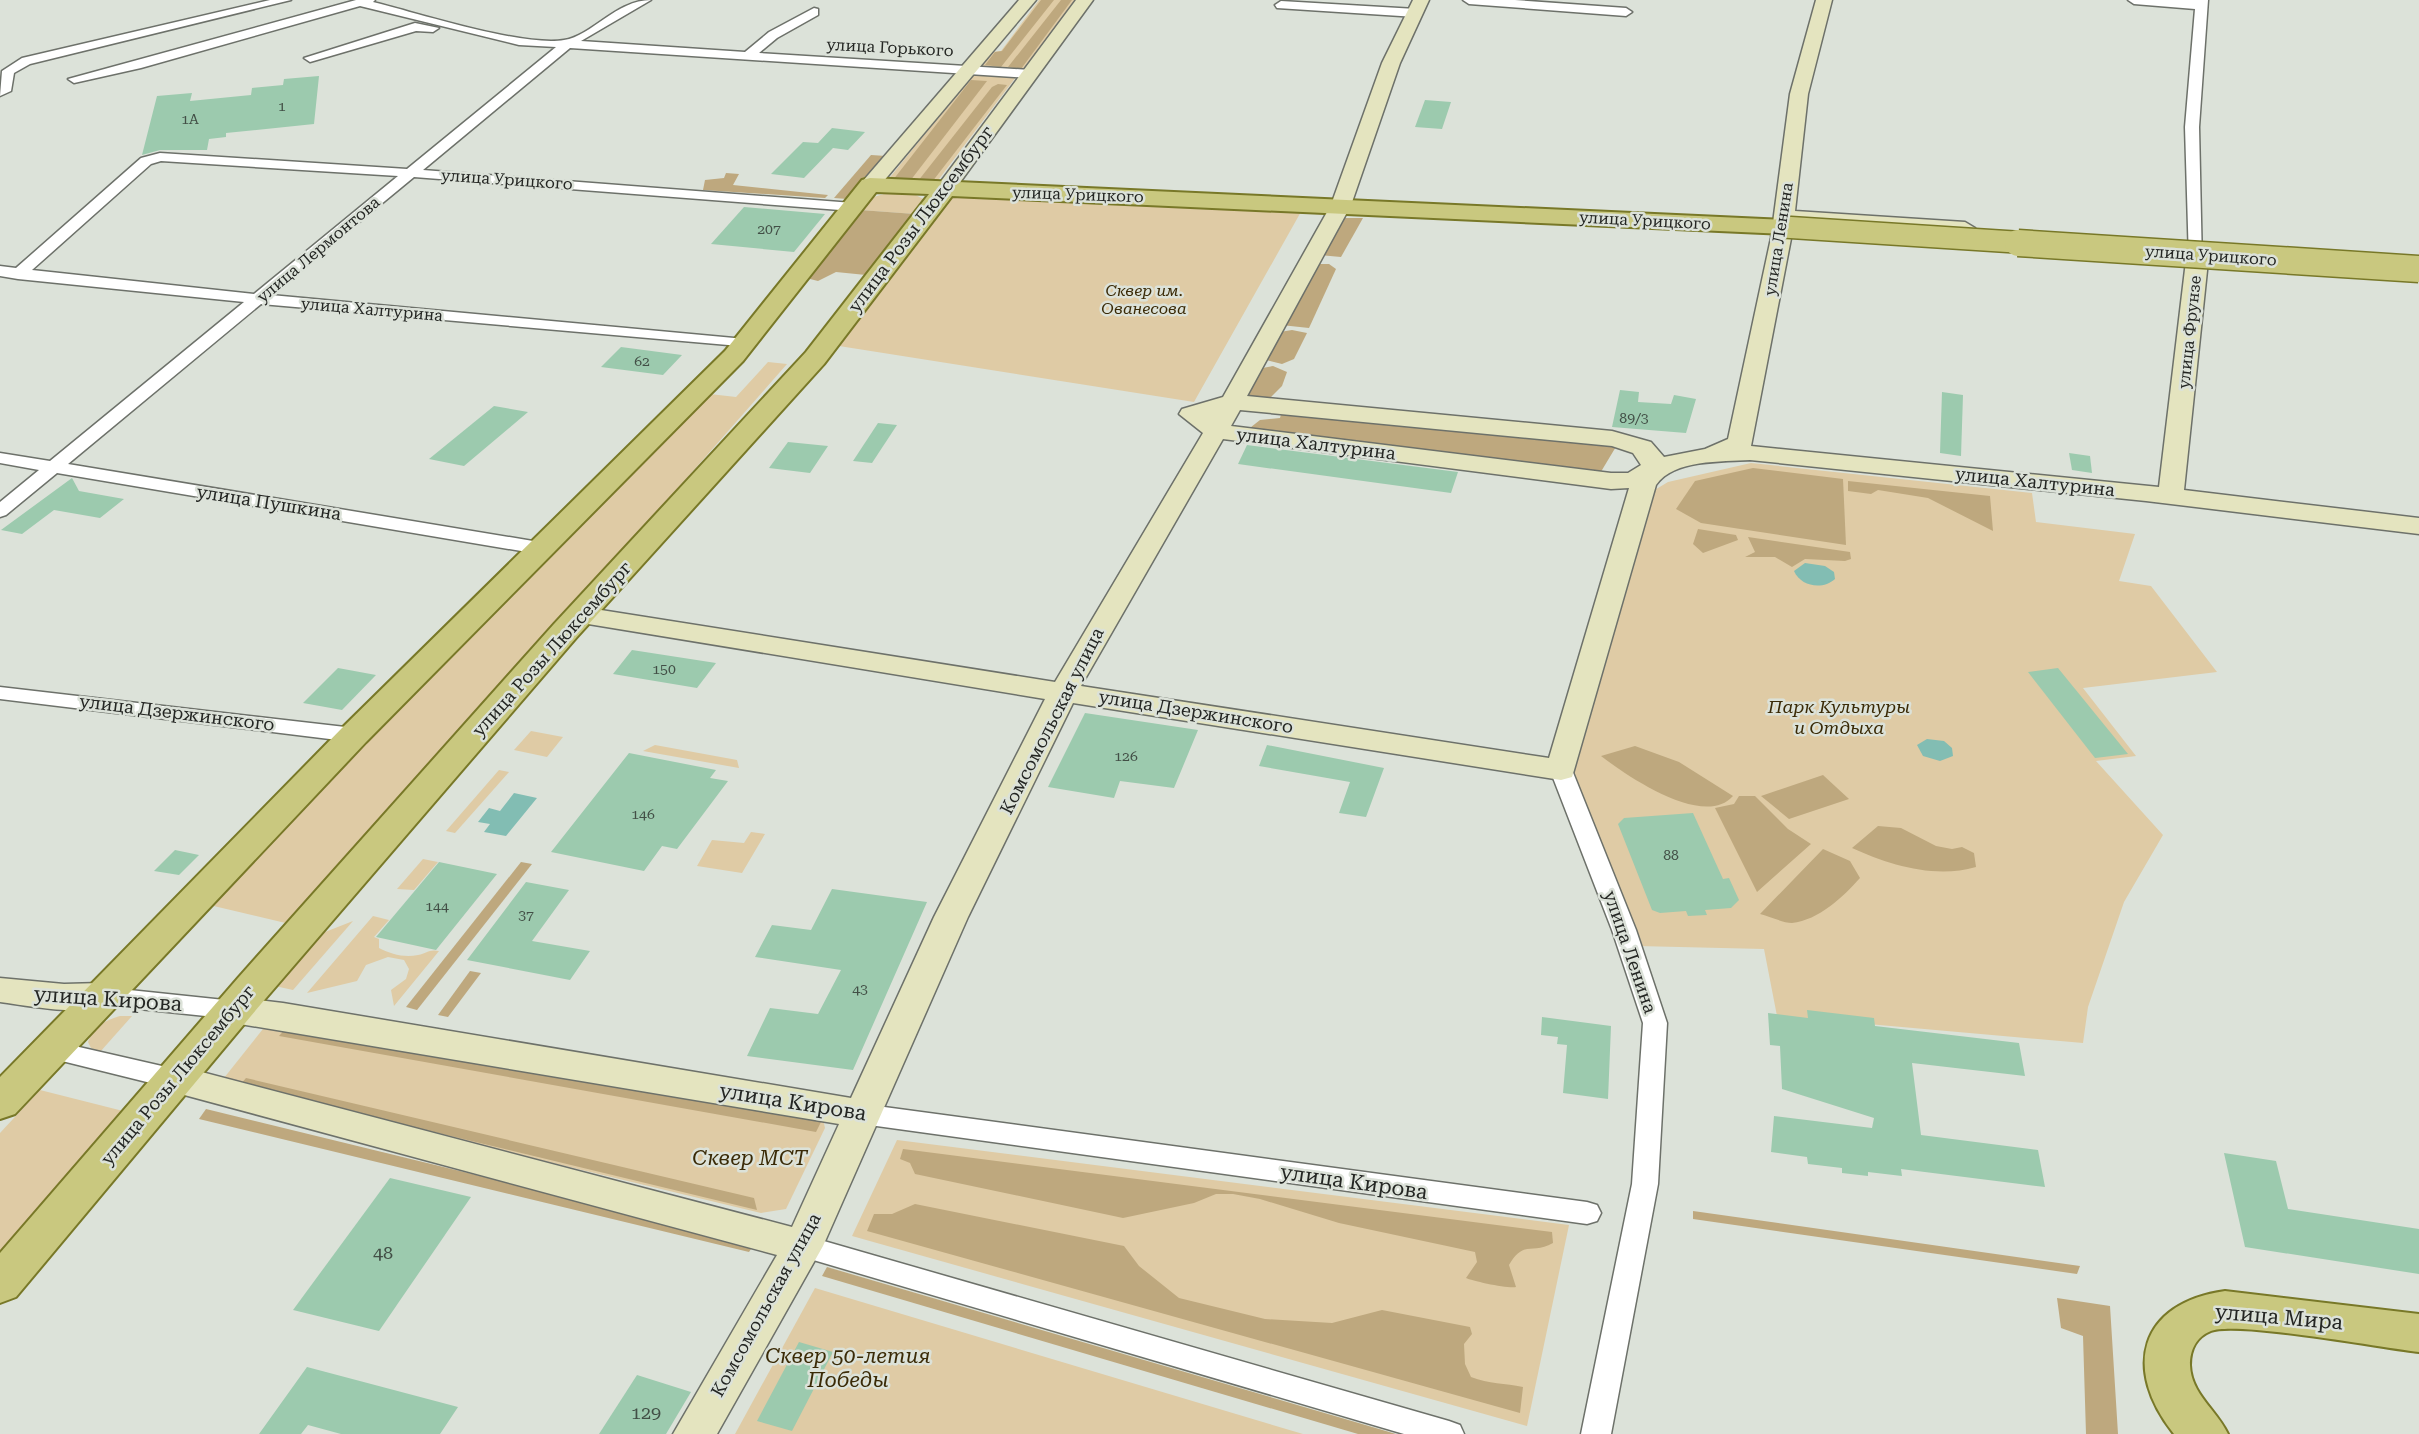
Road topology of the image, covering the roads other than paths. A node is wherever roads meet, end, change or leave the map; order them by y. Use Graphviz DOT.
graph roads {
  1 [pos="285,0"];
  2 [pos="645,0"];
  3 [pos="1028,0"];
  4 [pos="1085,0"];
  5 [pos="1469,0"];
  6 [pos="1824,0"];
  7 [pos="2134,0"];
  8 [pos="366,1"];
  9 [pos="317,2"];
  10 [pos="2202,3"];
  11 [pos="1281,5"];
  12 [pos="349,6"];
  13 [pos="1419,6"];
  14 [pos="814,12"];
  15 [pos="1626,12"];
  16 [pos="486,35"];
  17 [pos="566,45"];
  18 [pos="748,56"];
  19 [pos="310,58"];
  20 [pos="970,69"];
  21 [pos="1030,74"];
  22 [pos="74,79"];
  23 [pos="3,91"];
  24 [pos="408,173"];
  25 [pos="870,185"];
  26 [pos="946,188"];
  27 [pos="1342,205"];
  28 [pos="853,207"];
  29 [pos="1783,225"];
  30 [pos="2197,253"];
  31 [pos="2419,259"];
  32 [pos="2419,269"];
  33 [pos="0,271"];
  34 [pos="18,274"];
  35 [pos="2419,277"];
  36 [pos="260,299"];
  37 [pos="745,344"];
  38 [pos="1232,402"];
  39 [pos="1216,431"];
  40 [pos="1707,456"];
  41 [pos="0,458"];
  42 [pos="54,468"];
  43 [pos="1647,479"];
  44 [pos="2171,495"];
  45 [pos="0,511"];
  46 [pos="2419,526"];
  47 [pos="539,548"];
  48 [pos="582,615"];
  49 [pos="1064,691"];
  50 [pos="0,693"];
  51 [pos="354,734"];
  52 [pos="1561,770"];
  53 [pos="0,990"];
  54 [pos="101,996"];
  55 [pos="234,1010"];
  56 [pos="58,1041"];
  57 [pos="175,1079"];
  58 [pos="0,1103"];
  59 [pos="862,1114"];
  60 [pos="1587,1213"];
  61 [pos="803,1246"];
  62 [pos="0,1284"];
  63 [pos="2419,1333"];
  64 [pos="2170,1384"];
  65 [pos="694,1434"];
  66 [pos="1449,1434"];
  67 [pos="1596,1434"];
  68 [pos="2176,1434"];
  69 [pos="2204,1434"];
  1 -- 23 [label="street"];
  2 -- 17 [label="street, улица Лермонтова"];
  3 -- 20 [label="street"];
  4 -- 21 [label="street, улица Розы Люксембург"];
  5 -- 15 [label="street"];
  6 -- 29 [label="street, улица Ленина"];
  7 -- 10 [label="street"];
  8 -- 12 [label="street"];
  8 -- 16 [label="street, улица Горького"];
  9 -- 12 [label="street"];
  10 -- 30 [label="street, улица Фрунзе"];
  11 -- 13 [label="street"];
  12 -- 22 [label="street"];
  13 -- 27 [label="street"];
  14 -- 18 [label="street, улица Горького"];
  16 -- 17 [label="street, улица Горького"];
  16 -- 19 [label="street, улица Горького"];
  17 -- 18 [label="street, улица Горького"];
  17 -- 24 [label="street, улица Лермонтова"];
  18 -- 20 [label="street, улица Горького"];
  20 -- 21 [label="street, улица Горького"];
  20 -- 25 [label="street"];
  21 -- 26 [label="street, улица Розы Люксембург"];
  24 -- 28 [label="street, улица Урицкого"];
  24 -- 34 [label="street, улица Урицкого"];
  24 -- 36 [label="street, улица Лермонтова"];
  25 -- 26 [label="main road, улица Урицкого"];
  25 -- 28 [label="main road"];
  26 -- 27 [label="main road, улица Урицкого"];
  26 -- 48 [label="main road, улица Розы Люксембург"];
  27 -- 29 [label="main road, улица Урицкого"];
  27 -- 38 [label="street"];
  28 -- 37 [label="main road"];
  29 -- 30 [label="street, улица Урицкого"];
  29 -- 32 [label="main road, улица Урицкого, bridge"];
  29 -- 40 [label="street, улица Ленина"];
  30 -- 31 [label="street, улица Урицкого"];
  30 -- 35 [label="street, улица Урицкого"];
  30 -- 44 [label="street, улица Фрунзе"];
  33 -- 34 [label="street, улица Халтурина"];
  34 -- 36 [label="street, улица Халтурина"];
  36 -- 37 [label="street, улица Халтурина"];
  36 -- 42 [label="street, улица Лермонтова"];
  37 -- 47 [label="main road"];
  38 -- 39 [label="street, улица Халтурина"];
  38 -- 43 [label="street, улица Халтурина"];
  39 -- 43 [label="street, улица Халтурина"];
  39 -- 49 [label="street, Комсомольская улица"];
  40 -- 43 [label="street, улица Халтурина"];
  40 -- 44 [label="street, улица Халтурина"];
  41 -- 42 [label="street, улица Пушкина"];
  42 -- 45 [label="street, улица Лермонтова"];
  42 -- 47 [label="street, улица Пушкина"];
  43 -- 52 [label="street"];
  44 -- 46 [label="street, улица Халтурина"];
  47 -- 51 [label="main road"];
  48 -- 49 [label="street, улица Дзержинского"];
  48 -- 55 [label="main road, улица Розы Люксембург"];
  49 -- 52 [label="street, улица Дзержинского"];
  49 -- 59 [label="street, Комсомольская улица"];
  50 -- 51 [label="street, улица Дзержинского"];
  51 -- 54 [label="main road"];
  52 -- 67 [label="street, улица Ленина"];
  53 -- 54 [label="street, улица Кирова"];
  54 -- 55 [label="street, улица Кирова"];
  54 -- 56 [label="main road"];
  55 -- 57 [label="main road, улица Розы Люксембург"];
  55 -- 59 [label="street, улица Кирова"];
  56 -- 57 [label="street"];
  56 -- 58 [label="main road"];
  57 -- 61 [label="street"];
  57 -- 62 [label="main road, улица Розы Люксембург"];
  59 -- 60 [label="street, улица Кирова"];
  59 -- 61 [label="street, Комсомольская улица"];
  61 -- 65 [label="street, Комсомольская улица"];
  61 -- 66 [label="street"];
  63 -- 64 [label="main road, улица Мира"];
  64 -- 68 [label="main road"];
  64 -- 69 [label="main road"];
}
